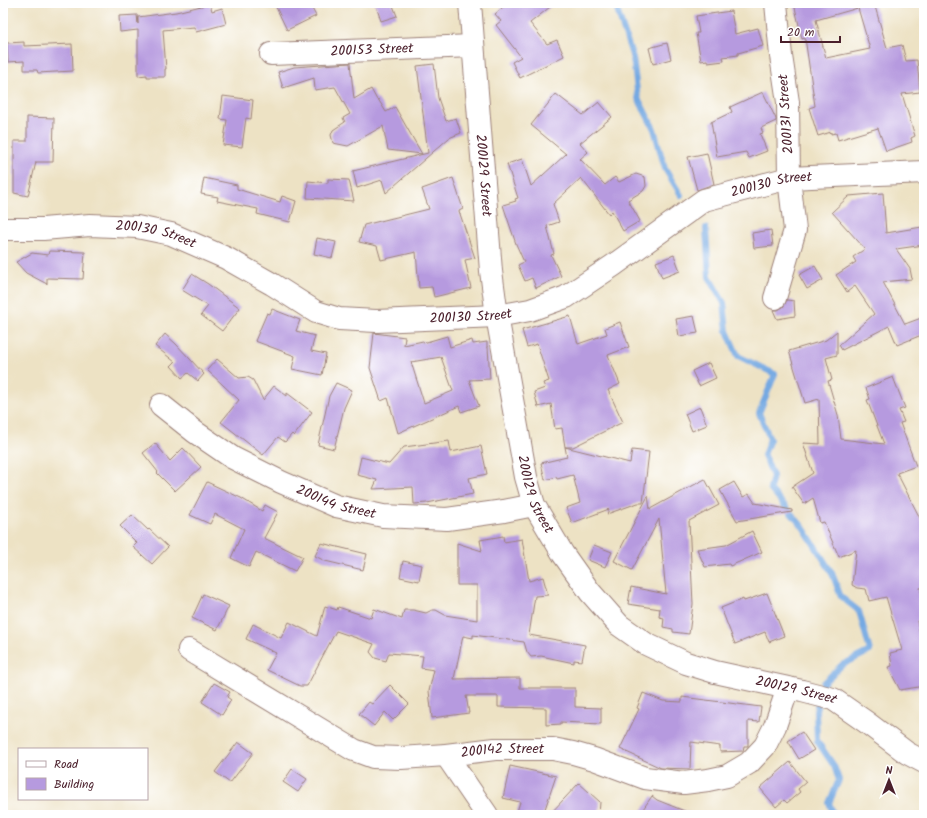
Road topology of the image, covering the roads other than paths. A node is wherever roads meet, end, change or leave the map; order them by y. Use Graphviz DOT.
graph roads {
  1 [pos="470,3"];
  2 [pos="776,3"];
  3 [pos="473,46"];
  4 [pos="271,54"];
  5 [pos="924,172"];
  6 [pos="789,178"];
  7 [pos="3,229"];
  8 [pos="775,298"];
  9 [pos="497,316"];
  10 [pos="161,405"];
  11 [pos="534,504"];
  12 [pos="189,650"];
  13 [pos="795,689"];
  14 [pos="446,755"];
  15 [pos="924,762"];
  16 [pos="487,815"];
  1 -- 3 [label="street, 200129 Street"];
  2 -- 6 [label="street, 200131 Street"];
  3 -- 4 [label="street, 200153 Street"];
  3 -- 9 [label="street, 200129 Street"];
  5 -- 6 [label="street, 200130 Street"];
  6 -- 8 [label="street, 200131 Street"];
  6 -- 9 [label="street, 200130 Street"];
  7 -- 9 [label="street, 200130 Street"];
  9 -- 11 [label="street, 200129 Street"];
  10 -- 11 [label="street, 200144 Street"];
  11 -- 13 [label="street, 200129 Street"];
  12 -- 14 [label="street, 200142 Street"];
  13 -- 14 [label="street, 200142 Street"];
  13 -- 15 [label="street, 200129 Street"];
  14 -- 16 [label="street"];
}
